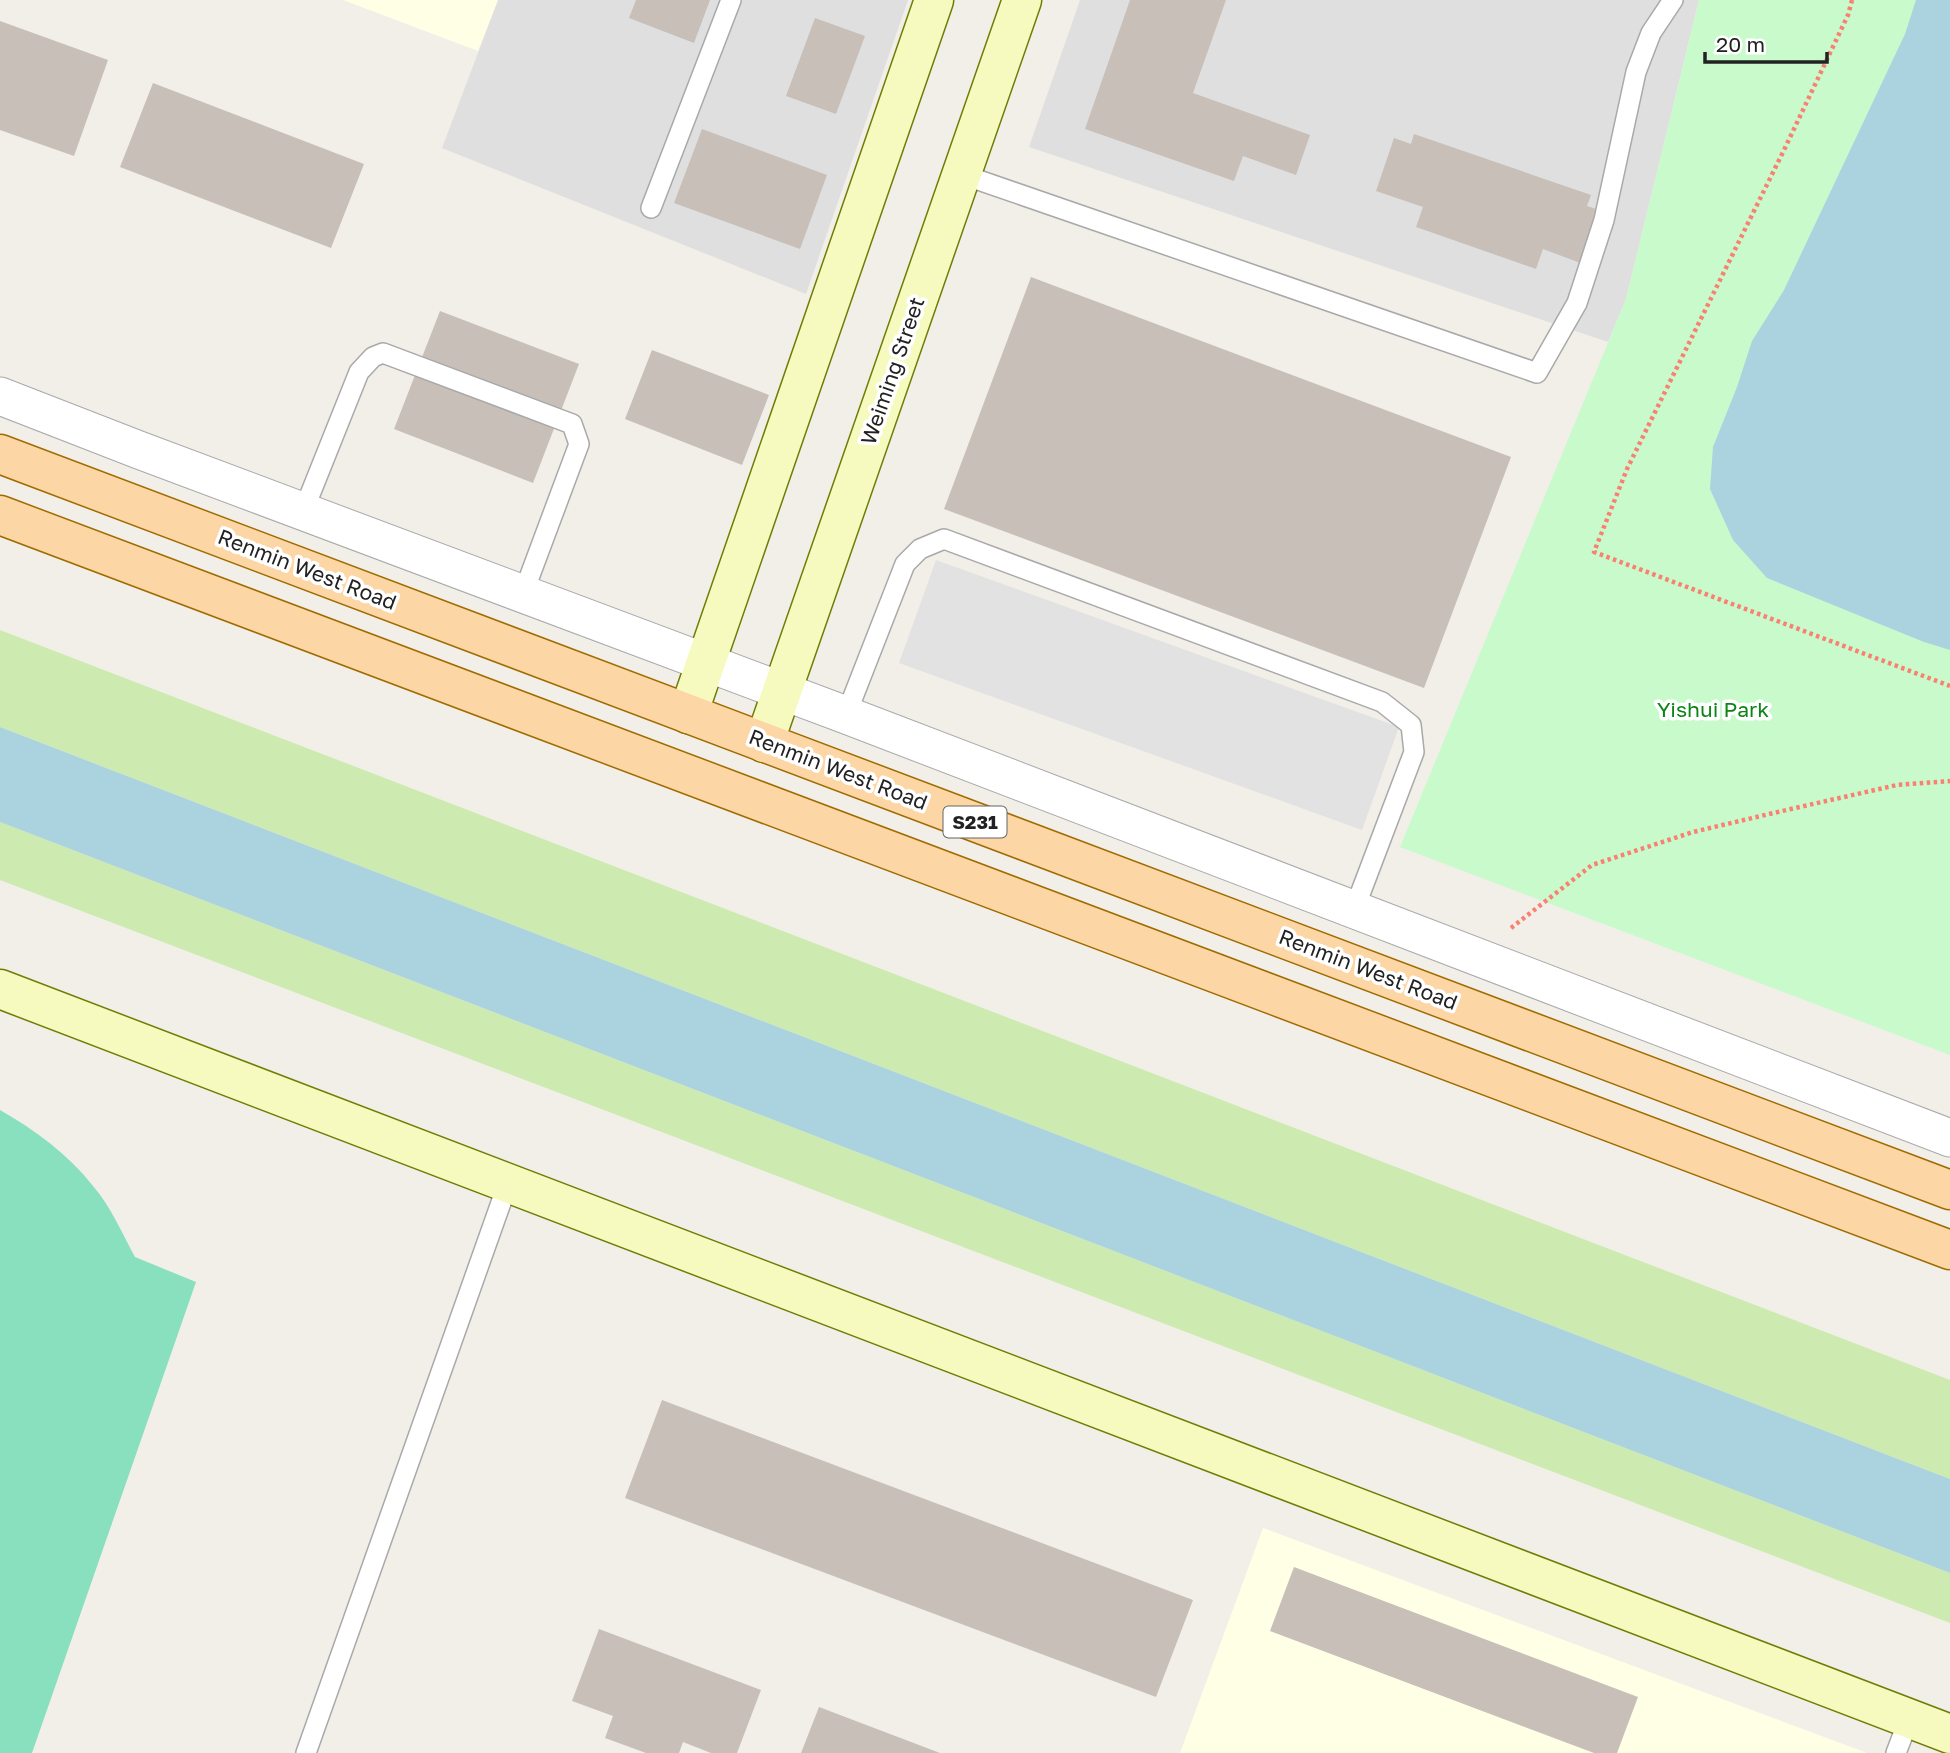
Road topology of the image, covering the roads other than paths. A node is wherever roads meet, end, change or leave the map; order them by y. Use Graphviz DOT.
graph roads {
  1 [pos="731,0"];
  2 [pos="934,0"];
  3 [pos="1022,0"];
  4 [pos="1673,0"];
  5 [pos="961,174"];
  6 [pos="651,208"];
  7 [pos="0,396"];
  8 [pos="0,454"];
  9 [pos="303,512"];
  10 [pos="0,515"];
  11 [pos="523,594"];
  12 [pos="705,662"];
  13 [pos="782,691"];
  14 [pos="688,714"];
  15 [pos="846,715"];
  16 [pos="764,743"];
  17 [pos="1354,910"];
  18 [pos="0,989"];
  19 [pos="1950,1138"];
  20 [pos="508,1183"];
  21 [pos="1950,1190"];
  22 [pos="1950,1250"];
  23 [pos="1950,1734"];
  24 [pos="1903,1736"];
  25 [pos="306,1753"];
  1 -- 6 [label="lane"];
  2 -- 12 [label="street"];
  3 -- 5 [label="street, Weiming Street"];
  4 -- 5 [label="lane"];
  5 -- 13 [label="street, Weiming Street"];
  7 -- 9 [label="street"];
  8 -- 14 [label="main road, Renmin West Road / S231"];
  9 -- 11 [label="street"];
  9 -- 11 [label="lane"];
  10 -- 22 [label="main road, S231"];
  11 -- 12 [label="street"];
  12 -- 13 [label="street"];
  12 -- 14 [label="street"];
  13 -- 15 [label="street"];
  13 -- 16 [label="street, Weiming Street"];
  14 -- 16 [label="main road, Renmin West Road / S231"];
  15 -- 17 [label="street"];
  15 -- 17 [label="lane"];
  16 -- 21 [label="main road, Renmin West Road / S231"];
  17 -- 19 [label="street"];
  18 -- 20 [label="street"];
  20 -- 24 [label="street"];
  20 -- 25 [label="lane"];
  23 -- 24 [label="street"];
}
